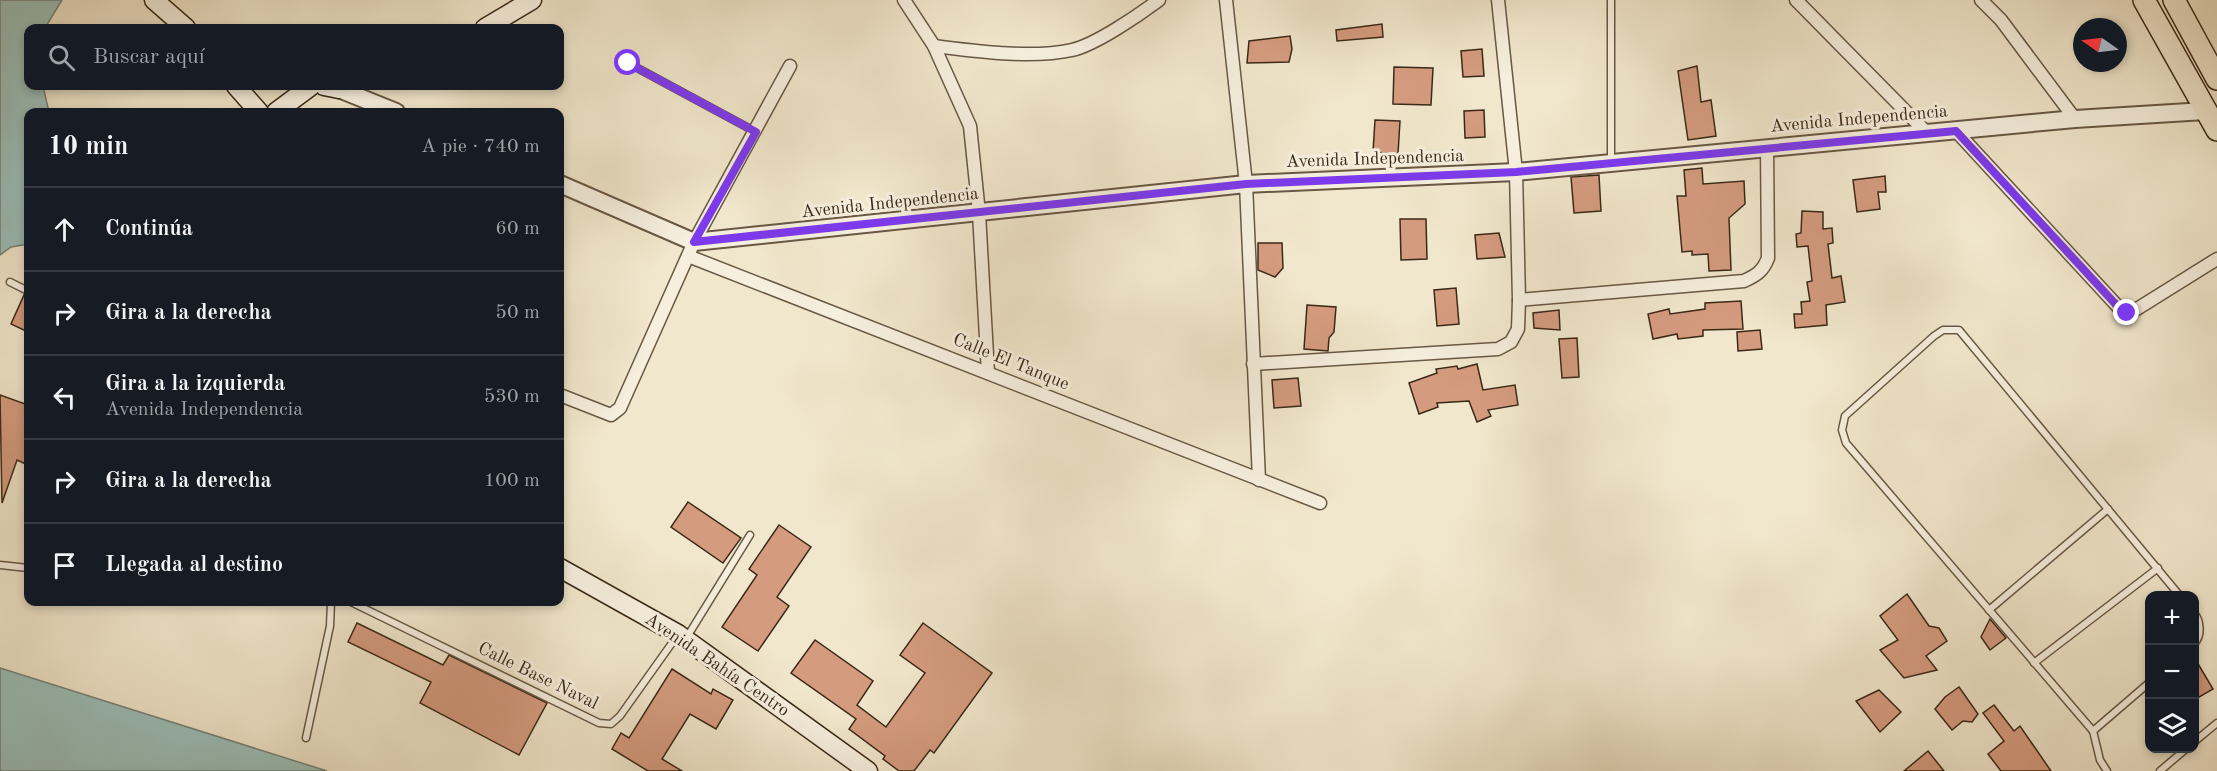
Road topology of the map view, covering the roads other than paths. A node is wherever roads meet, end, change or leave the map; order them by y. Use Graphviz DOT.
graph roads {
  1 [pos="154,0"];
  2 [pos="532,0"];
  3 [pos="904,0"];
  4 [pos="1159,0"];
  5 [pos="1226,0"];
  6 [pos="1498,0"];
  7 [pos="1611,0"];
  8 [pos="1796,0"];
  9 [pos="1982,0"];
  10 [pos="2144,0"];
  11 [pos="2174,0"];
  12 [pos="181,24"];
  13 [pos="492,24"];
  14 [pos="934,46"];
  15 [pos="628,63"];
  16 [pos="790,66"];
  17 [pos="2217,79"];
  18 [pos="240,90"];
  19 [pos="306,90"];
  20 [pos="346,90"];
  21 [pos="255,108"];
  22 [pos="281,108"];
  23 [pos="387,108"];
  24 [pos="2211,111"];
  25 [pos="2075,119"];
  26 [pos="2217,130"];
  27 [pos="1956,131"];
  28 [pos="756,132"];
  29 [pos="1928,134"];
  30 [pos="1767,147"];
  31 [pos="1611,163"];
  32 [pos="1516,172"];
  33 [pos="1246,184"];
  34 [pos="564,185"];
  35 [pos="979,213"];
  36 [pos="691,249"];
  37 [pos="2217,259"];
  38 [pos="10,282"];
  39 [pos="24,289"];
  40 [pos="1519,300"];
  41 [pos="1253,364"];
  42 [pos="988,373"];
  43 [pos="564,397"];
  44 [pos="1259,480"];
  45 [pos="1320,503"];
  46 [pos="2108,509"];
  47 [pos="750,535"];
  48 [pos="0,565"];
  49 [pos="24,568"];
  50 [pos="2158,568"];
  51 [pos="564,570"];
  52 [pos="2176,591"];
  53 [pos="331,606"];
  54 [pos="359,606"];
  55 [pos="1989,610"];
  56 [pos="681,637"];
  57 [pos="2034,663"];
  58 [pos="2145,686"];
  59 [pos="2217,723"];
  60 [pos="2093,731"];
  61 [pos="306,738"];
  62 [pos="2199,738"];
  63 [pos="2181,753"];
  64 [pos="868,771"];
  65 [pos="2107,771"];
  66 [pos="2160,771"];
  1 -- 12 [label="main road"];
  2 -- 13 [label="main road"];
  3 -- 14 [label="street"];
  4 -- 14 [label="street"];
  5 -- 33 [label="street"];
  6 -- 32 [label="street"];
  7 -- 31 [label="lane"];
  8 -- 29 [label="street"];
  9 -- 25 [label="street"];
  10 -- 24 [label="highway"];
  11 -- 17 [label="highway"];
  14 -- 35 [label="street"];
  15 -- 28 [label="lane"];
  16 -- 28 [label="street"];
  18 -- 21 [label="main road"];
  19 -- 22 [label="main road"];
  20 -- 23 [label="street"];
  24 -- 25 [label="street, Avenida Independencia"];
  24 -- 26 [label="highway"];
  25 -- 27 [label="street, Avenida Independencia"];
  27 -- 29 [label="street, Avenida Independencia"];
  27 -- 37 [label="street"];
  28 -- 36 [label="street"];
  29 -- 30 [label="street, Avenida Independencia"];
  30 -- 31 [label="street, Avenida Independencia"];
  30 -- 40 [label="street"];
  31 -- 32 [label="street, Avenida Independencia"];
  32 -- 33 [label="street, Avenida Independencia"];
  32 -- 40 [label="street"];
  33 -- 35 [label="street, Avenida Independencia"];
  33 -- 41 [label="street"];
  34 -- 36 [label="street, Avenida Independencia"];
  35 -- 36 [label="street, Avenida Independencia"];
  35 -- 42 [label="street"];
  36 -- 42 [label="street, Calle El Tanque"];
  36 -- 43 [label="street"];
  38 -- 39 [label="lane"];
  40 -- 41 [label="street"];
  41 -- 44 [label="street"];
  42 -- 44 [label="street, Calle El Tanque"];
  44 -- 45 [label="street, Calle El Tanque"];
  46 -- 50 [label="lane"];
  46 -- 55 [label="lane"];
  46 -- 55 [label="lane"];
  47 -- 56 [label="lane, Calle Base Naval"];
  48 -- 49 [label="lane"];
  50 -- 52 [label="lane"];
  50 -- 57 [label="lane"];
  51 -- 56 [label="main road, Avenida Bahía Centro"];
  53 -- 61 [label="lane"];
  54 -- 56 [label="lane, Calle Base Naval"];
  55 -- 57 [label="lane"];
  56 -- 64 [label="main road, Avenida Bahía Centro"];
  57 -- 60 [label="lane"];
  58 -- 60 [label="lane"];
  59 -- 62 [label="lane"];
  60 -- 65 [label="lane"];
  63 -- 66 [label="lane"];
}
